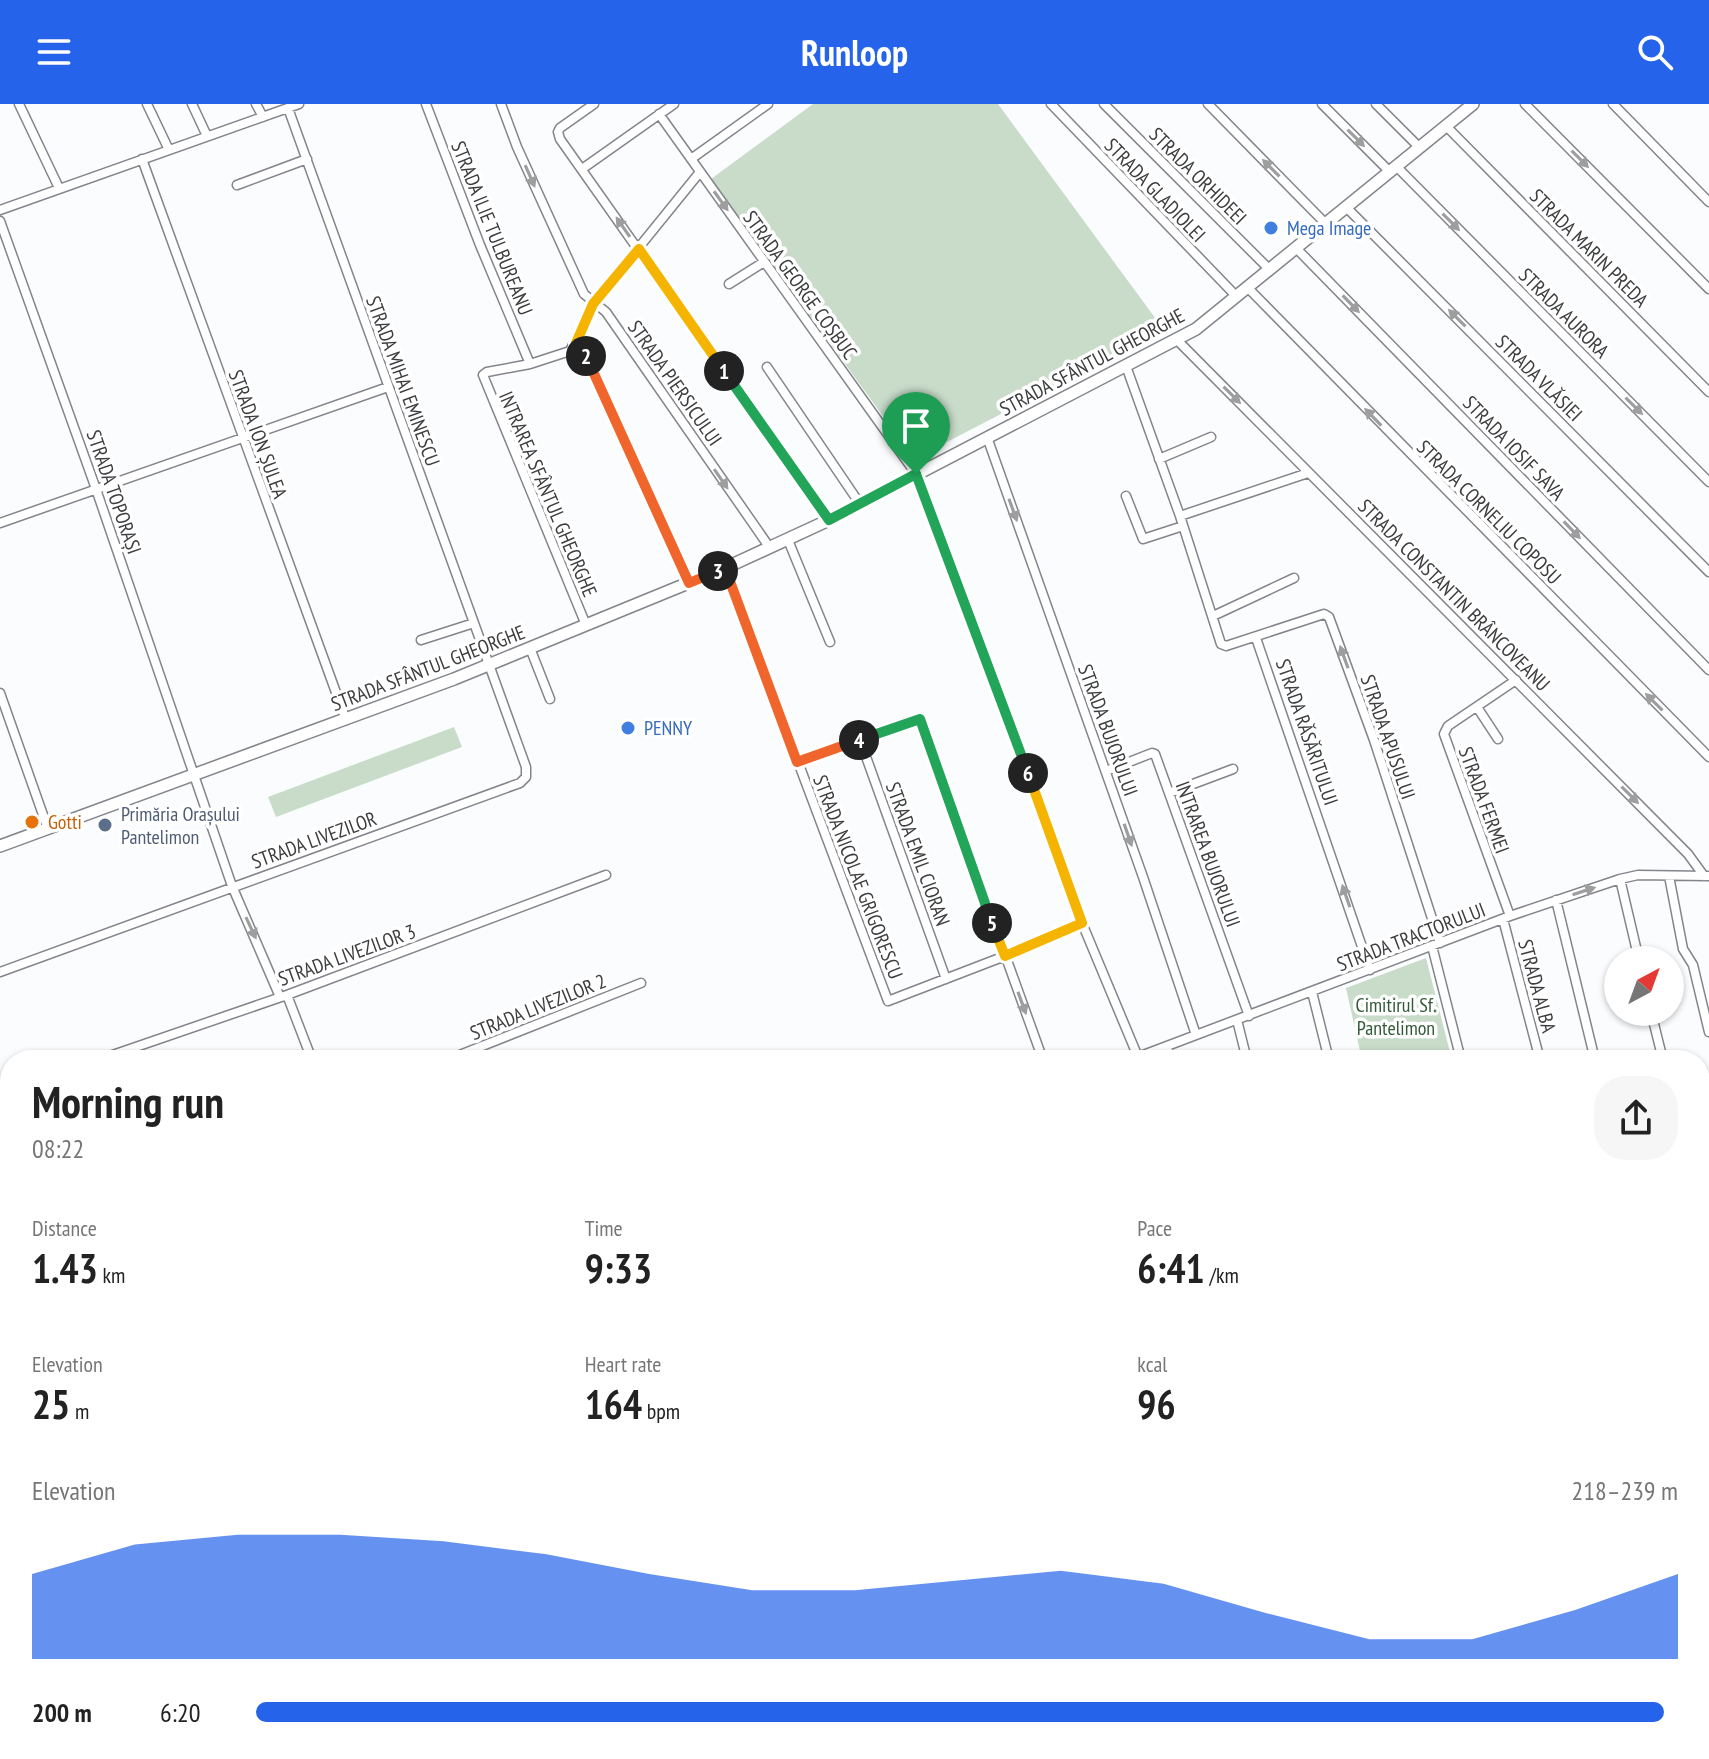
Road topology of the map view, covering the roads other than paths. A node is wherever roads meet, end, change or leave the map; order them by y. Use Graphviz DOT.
graph roads {
  1 [pos="19,104"];
  2 [pos="147,104"];
  3 [pos="192,104"];
  4 [pos="256,104"];
  5 [pos="299,104"];
  6 [pos="426,104"];
  7 [pos="501,104"];
  8 [pos="594,104"];
  9 [pos="674,104"];
  10 [pos="768,104"];
  11 [pos="1051,104"];
  12 [pos="1104,104"];
  13 [pos="1208,104"];
  14 [pos="1322,104"];
  15 [pos="1376,104"];
  16 [pos="1473,104"];
  17 [pos="1525,104"];
  18 [pos="1613,104"];
  19 [pos="288,108"];
  20 [pos="659,114"];
  21 [pos="263,117"];
  22 [pos="1446,126"];
  23 [pos="207,136"];
  24 [pos="1419,147"];
  25 [pos="169,150"];
  26 [pos="142,159"];
  27 [pos="307,159"];
  28 [pos="691,159"];
  29 [pos="582,169"];
  30 [pos="1392,169"];
  31 [pos="700,172"];
  32 [pos="237,185"];
  33 [pos="59,188"];
  34 [pos="1709,202"];
  35 [pos="1346,207"];
  36 [pos="0,209"];
  37 [pos="0,221"];
  38 [pos="1326,224"];
  39 [pos="1296,248"];
  40 [pos="639,249"];
  41 [pos="764,262"];
  42 [pos="1270,270"];
  43 [pos="729,284"];
  44 [pos="1248,288"];
  45 [pos="1709,289"];
  46 [pos="1237,297"];
  47 [pos="593,304"];
  48 [pos="1177,340"];
  49 [pos="576,343"];
  50 [pos="530,364"];
  51 [pos="1126,366"];
  52 [pos="767,367"];
  53 [pos="388,387"];
  54 [pos="1709,392"];
  55 [pos="987,437"];
  56 [pos="1211,437"];
  57 [pos="242,438"];
  58 [pos="1159,459"];
  59 [pos="1308,473"];
  60 [pos="916,474"];
  61 [pos="1709,482"];
  62 [pos="96,489"];
  63 [pos="1126,496"];
  64 [pos="860,504"];
  65 [pos="1180,516"];
  66 [pos="829,520"];
  67 [pos="0,523"];
  68 [pos="1183,526"];
  69 [pos="788,540"];
  70 [pos="770,548"];
  71 [pos="725,568"];
  72 [pos="1709,572"];
  73 [pos="1294,578"];
  74 [pos="689,583"];
  75 [pos="1213,616"];
  76 [pos="474,623"];
  77 [pos="586,625"];
  78 [pos="1256,638"];
  79 [pos="421,640"];
  80 [pos="830,642"];
  81 [pos="530,648"];
  82 [pos="489,664"];
  83 [pos="1709,670"];
  84 [pos="1516,680"];
  85 [pos="0,693"];
  86 [pos="550,699"];
  87 [pos="1477,707"];
  88 [pos="346,720"];
  89 [pos="1498,739"];
  90 [pos="860,740"];
  91 [pos="1709,757"];
  92 [pos="797,762"];
  93 [pos="1233,769"];
  94 [pos="1106,771"];
  95 [pos="196,775"];
  96 [pos="1169,793"];
  97 [pos="48,829"];
  98 [pos="0,846"];
  99 [pos="606,875"];
  100 [pos="1669,876"];
  101 [pos="1707,876"];
  102 [pos="1620,879"];
  103 [pos="232,886"];
  104 [pos="1556,900"];
  105 [pos="1507,918"];
  106 [pos="1082,923"];
  107 [pos="1436,945"];
  108 [pos="1636,946"];
  109 [pos="1005,956"];
  110 [pos="1370,970"];
  111 [pos="0,972"];
  112 [pos="946,979"];
  113 [pos="641,983"];
  114 [pos="1312,992"];
  115 [pos="284,996"];
  116 [pos="1249,1016"];
  117 [pos="1237,1020"];
  118 [pos="1654,1026"];
  119 [pos="1709,1032"];
  120 [pos="1196,1035"];
  121 [pos="1167,1046"];
  122 [pos="127,1050"];
  123 [pos="308,1050"];
  124 [pos="472,1050"];
  125 [pos="1039,1050"];
  126 [pos="1131,1050"];
  127 [pos="1156,1050"];
  128 [pos="1168,1050"];
  129 [pos="1244,1050"];
  130 [pos="1326,1050"];
  131 [pos="1459,1050"];
  132 [pos="1538,1050"];
  133 [pos="1593,1050"];
  134 [pos="1660,1050"];
  1 -- 33 [label="street"];
  2 -- 25 [label="street"];
  3 -- 23 [label="street"];
  4 -- 21 [label="street"];
  5 -- 19 [label="street"];
  6 -- 50 [label="street, STRADA ILIE TULBUREANU"];
  7 -- 47 [label="street, STRADA PIERSICULUI, one-way"];
  8 -- 29 [label="street"];
  9 -- 20 [label="street"];
  10 -- 28 [label="street"];
  11 -- 46 [label="street, STRADA GLADIOLEI"];
  12 -- 42 [label="street, STRADA ORHIDEEI"];
  38 -- 13 [label="street, one-way"];
  14 -- 30 [label="street, STRADA AURORA, one-way"];
  15 -- 24 [label="street"];
  16 -- 22 [label="street, STRADA SFÂNTUL GHEORGHE"];
  17 -- 45 [label="street, one-way"];
  18 -- 34 [label="street"];
  19 -- 21 [label="street"];
  19 -- 27 [label="street, STRADA MIHAI EMINESCU"];
  20 -- 28 [label="street, STRADA GEORGE COȘBUC"];
  20 -- 29 [label="street"];
  21 -- 23 [label="street"];
  22 -- 24 [label="street, STRADA SFÂNTUL GHEORGHE"];
  22 -- 54 [label="street, STRADA MARIN PREDA"];
  23 -- 25 [label="street"];
  24 -- 30 [label="street, STRADA SFÂNTUL GHEORGHE"];
  25 -- 26 [label="street"];
  26 -- 33 [label="street"];
  26 -- 57 [label="street, STRADA ION ȘULEA"];
  27 -- 32 [label="street"];
  27 -- 53 [label="street, STRADA MIHAI EMINESCU"];
  28 -- 31 [label="street, STRADA GEORGE COȘBUC"];
  40 -- 29 [label="street, one-way"];
  30 -- 35 [label="street, STRADA SFÂNTUL GHEORGHE"];
  30 -- 61 [label="street, STRADA AURORA, one-way"];
  31 -- 40 [label="street"];
  31 -- 41 [label="street, STRADA GEORGE COȘBUC, one-way"];
  33 -- 36 [label="street"];
  35 -- 38 [label="street, STRADA SFÂNTUL GHEORGHE"];
  72 -- 35 [label="street, STRADA VLĂSIEI, one-way"];
  37 -- 62 [label="street, STRADA TOPORAȘI"];
  38 -- 39 [label="street, STRADA SFÂNTUL GHEORGHE"];
  39 -- 42 [label="street, STRADA SFÂNTUL GHEORGHE"];
  39 -- 83 [label="street, STRADA IOSIF SAVA, one-way"];
  40 -- 47 [label="street"];
  40 -- 66 [label="street"];
  41 -- 43 [label="street"];
  41 -- 60 [label="street, STRADA GEORGE COȘBUC"];
  42 -- 44 [label="street, STRADA SFÂNTUL GHEORGHE"];
  44 -- 46 [label="street, STRADA SFÂNTUL GHEORGHE"];
  91 -- 44 [label="street, STRADA CORNELIU COPOSU, one-way"];
  46 -- 48 [label="street, STRADA SFÂNTUL GHEORGHE"];
  47 -- 49 [label="street"];
  47 -- 70 [label="street, STRADA PIERSICULUI, one-way"];
  48 -- 51 [label="street, STRADA SFÂNTUL GHEORGHE"];
  48 -- 59 [label="street, STRADA CONSTANTIN BRÂNCOVEANU, one-way"];
  49 -- 50 [label="street"];
  49 -- 74 [label="street"];
  50 -- 77 [label="street, INTRAREA SFÂNTUL GHEORGHE"];
  51 -- 55 [label="street, STRADA SFÂNTUL GHEORGHE"];
  51 -- 58 [label="street, STRADA RĂSĂRITULUI"];
  52 -- 64 [label="street"];
  53 -- 57 [label="street"];
  53 -- 76 [label="street, STRADA MIHAI EMINESCU"];
  55 -- 60 [label="street, STRADA SFÂNTUL GHEORGHE"];
  55 -- 94 [label="street, STRADA BUJORULUI, one-way"];
  56 -- 58 [label="street"];
  57 -- 62 [label="street"];
  57 -- 88 [label="street, STRADA ION ȘULEA"];
  58 -- 65 [label="street, STRADA RĂSĂRITULUI"];
  59 -- 65 [label="street"];
  59 -- 84 [label="street, STRADA CONSTANTIN BRÂNCOVEANU"];
  60 -- 64 [label="street, STRADA SFÂNTUL GHEORGHE"];
  60 -- 106 [label="street, STRADA GEORGE COȘBUC"];
  62 -- 67 [label="street"];
  62 -- 95 [label="street, STRADA TOPORAȘI"];
  63 -- 68 [label="street"];
  64 -- 66 [label="street, STRADA SFÂNTUL GHEORGHE"];
  65 -- 68 [label="street, STRADA RĂSĂRITULUI"];
  66 -- 69 [label="street, STRADA SFÂNTUL GHEORGHE"];
  68 -- 75 [label="street, STRADA RĂSĂRITULUI"];
  69 -- 70 [label="street, STRADA SFÂNTUL GHEORGHE"];
  69 -- 80 [label="street"];
  70 -- 71 [label="street, STRADA SFÂNTUL GHEORGHE"];
  71 -- 74 [label="street, STRADA SFÂNTUL GHEORGHE"];
  71 -- 92 [label="street, STRADA NICOLAE GRIGORESCU"];
  73 -- 75 [label="street"];
  74 -- 77 [label="street, STRADA SFÂNTUL GHEORGHE"];
  75 -- 78 [label="street, STRADA RĂSĂRITULUI"];
  76 -- 79 [label="street"];
  76 -- 82 [label="street, STRADA MIHAI EMINESCU"];
  77 -- 81 [label="street, STRADA SFÂNTUL GHEORGHE"];
  107 -- 78 [label="street, STRADA APUSULUI, one-way"];
  110 -- 78 [label="street, STRADA RĂSĂRITULUI, one-way"];
  81 -- 82 [label="street, STRADA SFÂNTUL GHEORGHE"];
  81 -- 86 [label="street"];
  82 -- 88 [label="street, STRADA SFÂNTUL GHEORGHE"];
  82 -- 103 [label="street, STRADA LIVEZILOR"];
  84 -- 87 [label="street, STRADA FERMEI"];
  84 -- 101 [label="street, STRADA CONSTANTIN BRÂNCOVEANU, one-way"];
  85 -- 97 [label="street"];
  87 -- 89 [label="street"];
  87 -- 105 [label="street, STRADA FERMEI"];
  88 -- 95 [label="street, STRADA SFÂNTUL GHEORGHE"];
  90 -- 92 [label="street"];
  90 -- 109 [label="street"];
  90 -- 112 [label="street, STRADA EMIL CIORAN"];
  92 -- 112 [label="street, STRADA NICOLAE GRIGORESCU"];
  93 -- 96 [label="street"];
  94 -- 96 [label="street, INTRAREA BUJORULUI"];
  94 -- 120 [label="street, STRADA BUJORULUI, one-way"];
  95 -- 97 [label="street, STRADA SFÂNTUL GHEORGHE"];
  95 -- 103 [label="street, STRADA TOPORAȘI"];
  96 -- 116 [label="street, INTRAREA BUJORULUI"];
  97 -- 98 [label="street, STRADA SFÂNTUL GHEORGHE"];
  99 -- 115 [label="street, STRADA LIVEZILOR 3"];
  100 -- 101 [label="street, STRADA TRACTORULUI"];
  100 -- 102 [label="street, STRADA TRACTORULUI"];
  100 -- 119 [label="street"];
  104 -- 102 [label="street, STRADA TRACTORULUI, one-way"];
  102 -- 108 [label="street"];
  103 -- 111 [label="street, STRADA LIVEZILOR"];
  103 -- 115 [label="street, STRADA TOPORAȘI, one-way"];
  104 -- 105 [label="street, STRADA TRACTORULUI"];
  104 -- 133 [label="street"];
  105 -- 107 [label="street, STRADA TRACTORULUI"];
  105 -- 132 [label="street, STRADA ALBA"];
  106 -- 109 [label="street, STRADA NICOLAE GRIGORESCU"];
  106 -- 126 [label="street, STRADA GEORGE COȘBUC"];
  107 -- 110 [label="street, STRADA TRACTORULUI"];
  107 -- 131 [label="street, STRADA APUSULUI"];
  109 -- 112 [label="street, STRADA NICOLAE GRIGORESCU"];
  109 -- 125 [label="street, one-way"];
  110 -- 114 [label="street, STRADA TRACTORULUI"];
  113 -- 124 [label="street, STRADA LIVEZILOR 2"];
  114 -- 116 [label="street, STRADA TRACTORULUI"];
  114 -- 130 [label="street"];
  115 -- 122 [label="street, STRADA LIVEZILOR 3"];
  115 -- 123 [label="street, STRADA TOPORAȘI"];
  116 -- 117 [label="street, STRADA TRACTORULUI"];
  117 -- 120 [label="street, STRADA TRACTORULUI"];
  117 -- 129 [label="street"];
  118 -- 134 [label="street"];
  120 -- 121 [label="street, STRADA TRACTORULUI"];
  121 -- 127 [label="street, STRADA TRACTORULUI"];
  121 -- 128 [label="street"];
}
